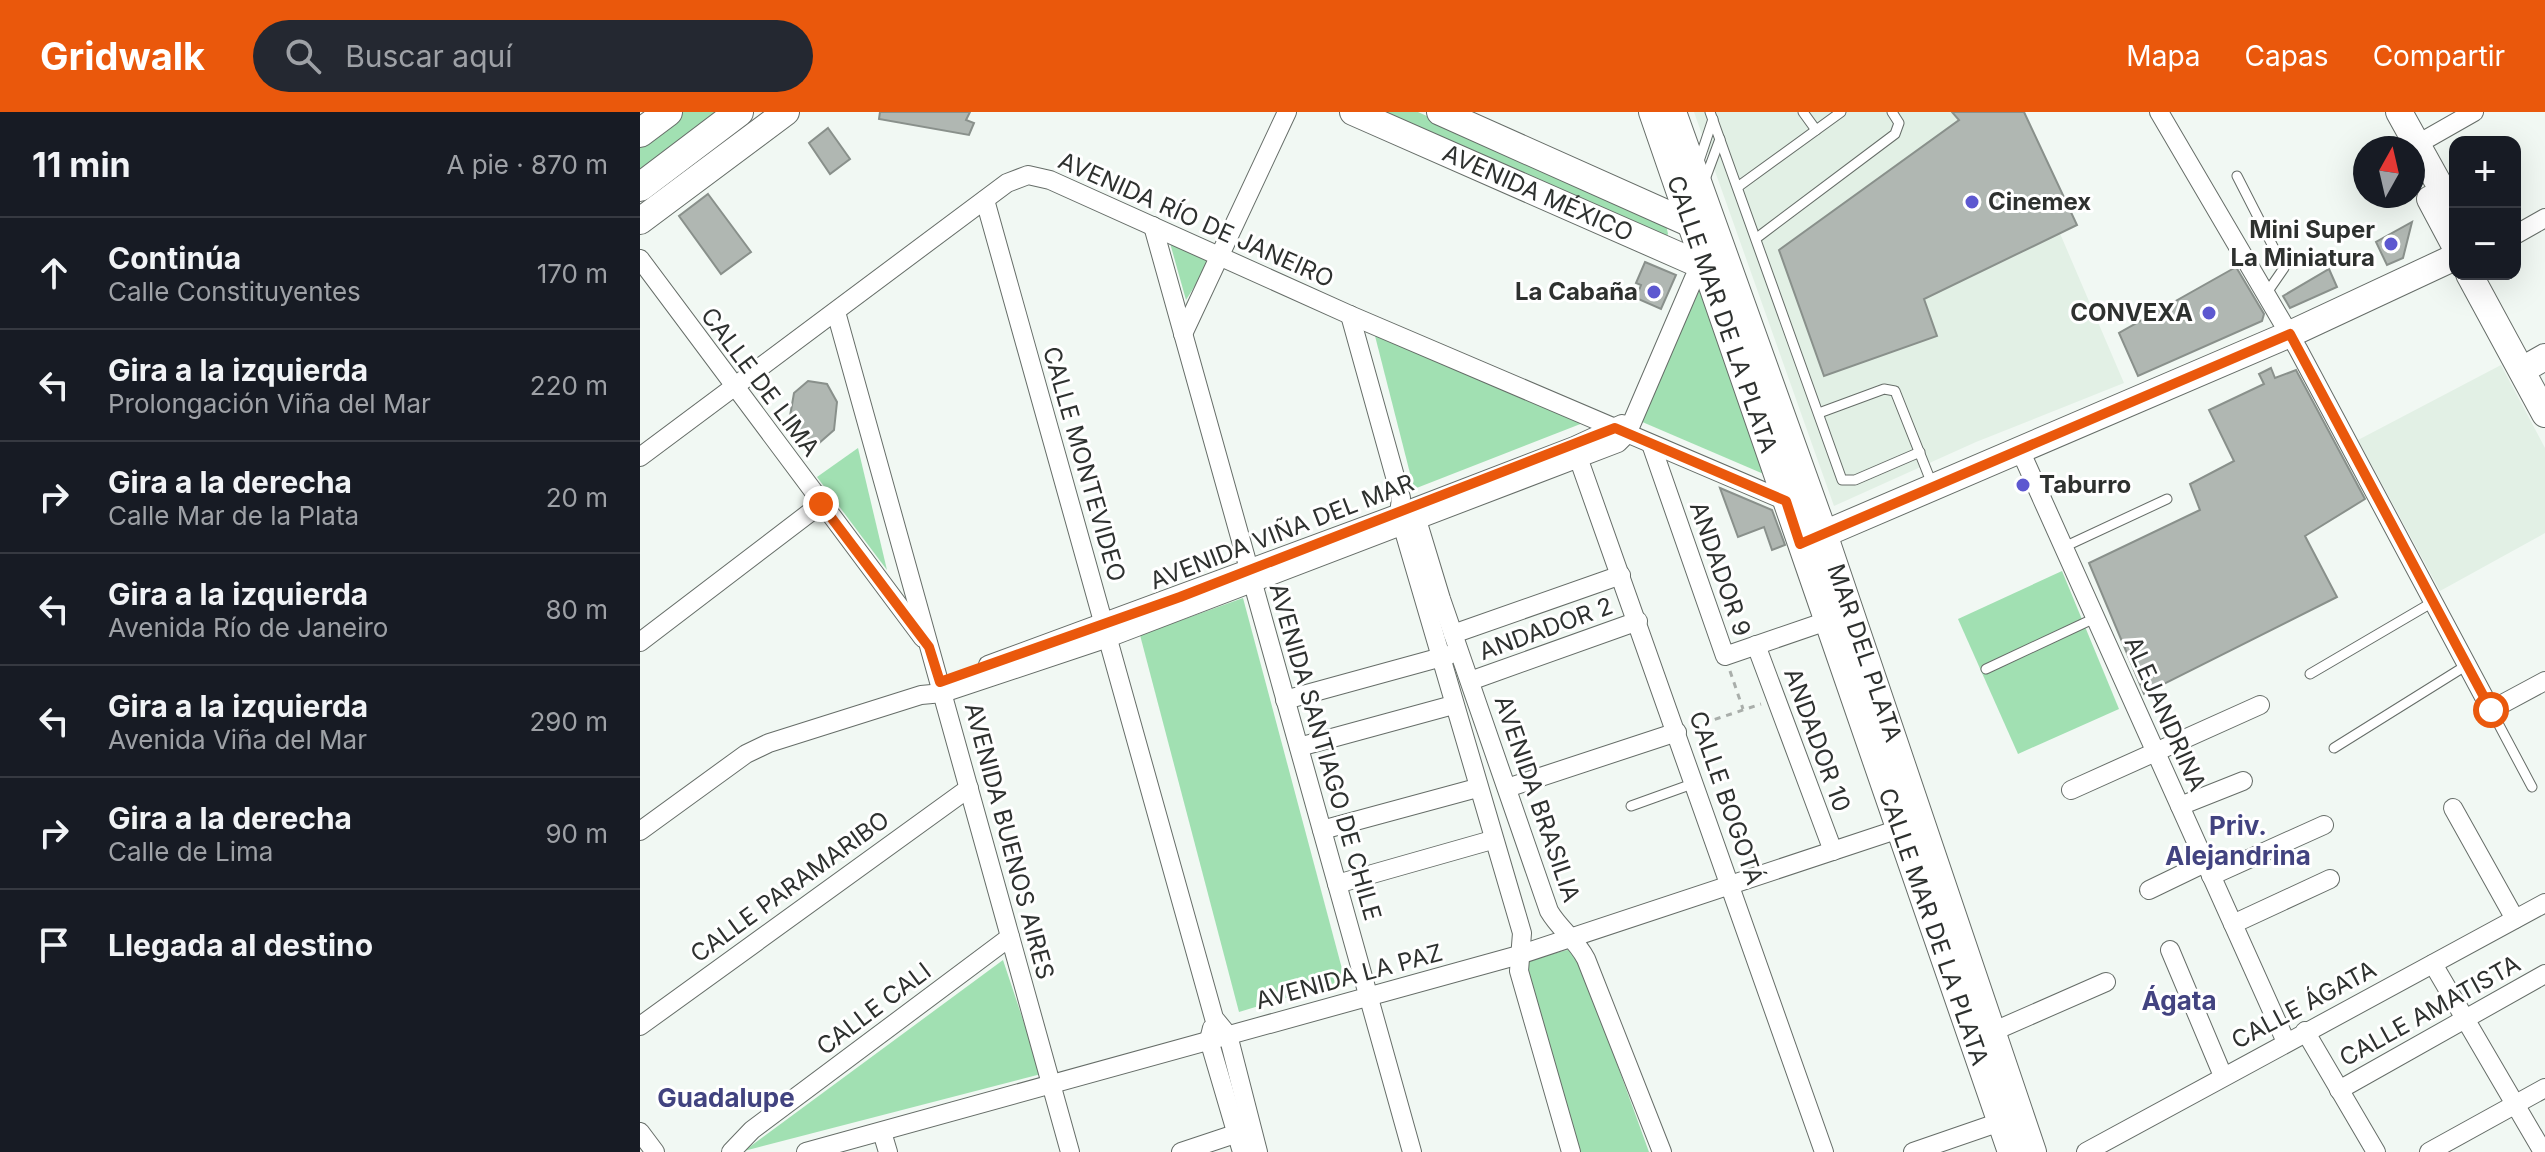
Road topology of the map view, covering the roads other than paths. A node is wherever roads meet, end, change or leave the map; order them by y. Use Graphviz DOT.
graph roads {
  1 [pos="668,112"];
  2 [pos="786,112"];
  3 [pos="1287,112"];
  4 [pos="1353,112"];
  5 [pos="1440,112"];
  6 [pos="1652,112"];
  7 [pos="1673,112"];
  8 [pos="1803,112"];
  9 [pos="1841,112"];
  10 [pos="1892,112"];
  11 [pos="2159,112"];
  12 [pos="2383,112"];
  13 [pos="2399,112"];
  14 [pos="2474,112"];
  15 [pos="738,113"];
  16 [pos="1712,116"];
  17 [pos="1816,130"];
  18 [pos="640,133"];
  19 [pos="2399,136"];
  20 [pos="2406,136"];
  21 [pos="1720,139"];
  22 [pos="2425,144"];
  23 [pos="2425,172"];
  24 [pos="2237,176"];
  25 [pos="2425,183"];
  26 [pos="1697,184"];
  27 [pos="1739,186"];
  28 [pos="640,187"];
  29 [pos="985,200"];
  30 [pos="2451,208"];
  31 [pos="2545,218"];
  32 [pos="640,221"];
  33 [pos="1153,226"];
  34 [pos="1702,228"];
  35 [pos="2521,232"];
  36 [pos="2449,233"];
  37 [pos="1758,237"];
  38 [pos="1220,256"];
  39 [pos="640,259"];
  40 [pos="2449,260"];
  41 [pos="1715,263"];
  42 [pos="2449,277"];
  43 [pos="2473,280"];
  44 [pos="2491,280"];
  45 [pos="2266,294"];
  46 [pos="836,312"];
  47 [pos="1350,315"];
  48 [pos="1183,334"];
  49 [pos="2294,341"];
  50 [pos="2538,373"];
  51 [pos="733,388"];
  52 [pos="1819,413"];
  53 [pos="2545,414"];
  54 [pos="1624,427"];
  55 [pos="1651,444"];
  56 [pos="1920,452"];
  57 [pos="640,457"];
  58 [pos="2024,458"];
  59 [pos="1579,460"];
  60 [pos="1934,488"];
  61 [pos="2167,499"];
  62 [pos="1786,501"];
  63 [pos="821,504"];
  64 [pos="1407,514"];
  65 [pos="2064,547"];
  66 [pos="1815,548"];
  67 [pos="1621,575"];
  68 [pos="1251,577"];
  69 [pos="2433,602"];
  70 [pos="2095,618"];
  71 [pos="1638,621"];
  72 [pos="1827,621"];
  73 [pos="1106,631"];
  74 [pos="640,642"];
  75 [pos="1456,643"];
  76 [pos="1756,645"];
  77 [pos="929,647"];
  78 [pos="1440,657"];
  79 [pos="2467,665"];
  80 [pos="1986,669"];
  81 [pos="2310,674"];
  82 [pos="1470,681"];
  83 [pos="2545,681"];
  84 [pos="941,687"];
  85 [pos="1285,700"];
  86 [pos="1453,705"];
  87 [pos="2260,705"];
  88 [pos="2491,710"];
  89 [pos="1677,732"];
  90 [pos="1299,747"];
  91 [pos="2334,748"];
  92 [pos="2156,753"];
  93 [pos="2243,781"];
  94 [pos="1695,783"];
  95 [pos="2532,787"];
  96 [pos="969,788"];
  97 [pos="1477,788"];
  98 [pos="1507,788"];
  99 [pos="2071,790"];
  100 [pos="1631,806"];
  101 [pos="2180,806"];
  102 [pos="2453,808"];
  103 [pos="2324,825"];
  104 [pos="1899,829"];
  105 [pos="1322,830"];
  106 [pos="640,831"];
  107 [pos="1492,840"];
  108 [pos="1833,851"];
  109 [pos="2208,869"];
  110 [pos="2330,879"];
  111 [pos="1337,884"];
  112 [pos="1731,885"];
  113 [pos="2149,890"];
  114 [pos="2545,903"];
  115 [pos="2515,919"];
  116 [pos="2233,924"];
  117 [pos="1010,937"];
  118 [pos="1573,937"];
  119 [pos="2170,950"];
  120 [pos="1519,955"];
  121 [pos="2433,964"];
  122 [pos="2545,974"];
  123 [pos="2106,982"];
  124 [pos="1368,996"];
  125 [pos="2465,1019"];
  126 [pos="640,1026"];
  127 [pos="2305,1031"];
  128 [pos="1992,1032"];
  129 [pos="1219,1038"];
  130 [pos="2286,1042"];
  131 [pos="2223,1076"];
  132 [pos="1050,1084"];
  133 [pos="2545,1088"];
  134 [pos="2339,1090"];
  135 [pos="2514,1105"];
  136 [pos="2000,1122"];
  137 [pos="640,1132"];
  138 [pos="882,1132"];
  139 [pos="1238,1133"];
  140 [pos="655,1152"];
  141 [pos="731,1152"];
  142 [pos="806,1152"];
  143 [pos="888,1152"];
  144 [pos="1070,1152"];
  145 [pos="1181,1152"];
  146 [pos="1242,1152"];
  147 [pos="1258,1152"];
  148 [pos="1412,1152"];
  149 [pos="1571,1152"];
  150 [pos="1662,1152"];
  151 [pos="1824,1152"];
  152 [pos="1913,1152"];
  153 [pos="2011,1152"];
  154 [pos="2033,1152"];
  155 [pos="2086,1152"];
  156 [pos="2376,1152"];
  157 [pos="2429,1152"];
  158 [pos="2543,1152"];
  1 -- 18 [label="main road"];
  2 -- 32 [label="main road"];
  3 -- 38 [label="street"];
  4 -- 41 [label="main road, AVENIDA MÉXICO"];
  5 -- 34 [label="main road, AVENIDA MÉXICO"];
  6 -- 34 [label="main road, CALLE MAR DE LA PLATA"];
  7 -- 26 [label="main road, MAR DEL PLATA"];
  8 -- 17 [label="lane"];
  9 -- 17 [label="lane"];
  10 -- 37 [label="lane"];
  11 -- 45 [label="street"];
  12 -- 19 [label="main road"];
  13 -- 20 [label="main road"];
  14 -- 22 [label="street"];
  15 -- 28 [label="main road"];
  16 -- 21 [label="lane"];
  16 -- 26 [label="lane"];
  17 -- 27 [label="lane"];
  21 -- 26 [label="lane"];
  21 -- 27 [label="lane"];
  23 -- 30 [label="main road"];
  24 -- 45 [label="lane"];
  25 -- 36 [label="main road"];
  26 -- 34 [label="main road, MAR DEL PLATA"];
  27 -- 37 [label="lane"];
  29 -- 33 [label="street, AVENIDA RÍO DE JANEIRO"];
  29 -- 46 [label="street, AVENIDA RÍO DE JANEIRO"];
  29 -- 73 [label="street, CALLE MONTEVIDEO"];
  31 -- 35 [label="street"];
  33 -- 38 [label="street, AVENIDA RÍO DE JANEIRO"];
  33 -- 48 [label="street, AVENIDA SANTIAGO DE CHILE"];
  34 -- 41 [label="main road, MAR DEL PLATA"];
  37 -- 52 [label="lane"];
  38 -- 47 [label="street, AVENIDA RÍO DE JANEIRO"];
  38 -- 48 [label="street"];
  39 -- 51 [label="street, CALLE DE LIMA"];
  40 -- 49 [label="main road"];
  41 -- 54 [label="street"];
  41 -- 62 [label="main road, CALLE MAR DE LA PLATA"];
  41 -- 66 [label="main road, MAR DEL PLATA"];
  42 -- 49 [label="main road"];
  43 -- 50 [label="main road"];
  44 -- 50 [label="main road"];
  45 -- 49 [label="street"];
  46 -- 51 [label="street, AVENIDA RÍO DE JANEIRO"];
  46 -- 77 [label="street, AVENIDA BUENOS AIRES"];
  47 -- 54 [label="street, AVENIDA RÍO DE JANEIRO"];
  47 -- 64 [label="street, AVENIDA BRASILIA"];
  48 -- 68 [label="street, AVENIDA SANTIAGO DE CHILE"];
  49 -- 58 [label="main road"];
  49 -- 69 [label="street"];
  50 -- 53 [label="main road"];
  51 -- 57 [label="street, AVENIDA RÍO DE JANEIRO"];
  51 -- 63 [label="street, CALLE DE LIMA"];
  52 -- 56 [label="lane"];
  52 -- 56 [label="lane"];
  54 -- 55 [label="street, AVENIDA RÍO DE JANEIRO"];
  54 -- 59 [label="street, AVENIDA VIÑA DEL MAR"];
  54 -- 64 [label="street, AVENIDA VIÑA DEL MAR"];
  55 -- 62 [label="street, AVENIDA RÍO DE JANEIRO"];
  55 -- 76 [label="street, ANDADOR 9"];
  56 -- 60 [label="lane"];
  58 -- 60 [label="main road"];
  58 -- 65 [label="street, ALEJANDRINA"];
  58 -- 66 [label="main road"];
  59 -- 64 [label="street, AVENIDA VIÑA DEL MAR"];
  59 -- 67 [label="street, CALLE BOGOTÁ"];
  60 -- 66 [label="main road"];
  61 -- 65 [label="lane"];
  62 -- 66 [label="main road, CALLE MAR DE LA PLATA"];
  63 -- 74 [label="street"];
  63 -- 77 [label="street, CALLE DE LIMA"];
  64 -- 68 [label="street, AVENIDA VIÑA DEL MAR"];
  64 -- 75 [label="street, AVENIDA BRASILIA"];
  64 -- 78 [label="street, AVENIDA BRASILIA"];
  65 -- 70 [label="street, ALEJANDRINA"];
  66 -- 72 [label="main road, CALLE MAR DE LA PLATA"];
  66 -- 128 [label="main road, MAR DEL PLATA"];
  67 -- 71 [label="street, CALLE BOGOTÁ"];
  67 -- 75 [label="street"];
  68 -- 73 [label="street, AVENIDA VIÑA DEL MAR"];
  68 -- 85 [label="street, AVENIDA SANTIAGO DE CHILE"];
  69 -- 79 [label="street"];
  69 -- 81 [label="lane"];
  70 -- 80 [label="lane"];
  70 -- 92 [label="street, ALEJANDRINA"];
  71 -- 82 [label="street, ANDADOR 2"];
  71 -- 89 [label="street, CALLE BOGOTÁ"];
  72 -- 76 [label="street"];
  72 -- 104 [label="main road, CALLE MAR DE LA PLATA"];
  73 -- 84 [label="street, AVENIDA VIÑA DEL MAR"];
  73 -- 129 [label="street, CALLE MONTEVIDEO"];
  75 -- 78 [label="street"];
  75 -- 82 [label="street, AVENIDA BRASILIA"];
  76 -- 108 [label="street, ANDADOR 10"];
  77 -- 84 [label="street, AVENIDA BUENOS AIRES"];
  78 -- 85 [label="street"];
  78 -- 86 [label="street, AVENIDA BRASILIA"];
  79 -- 88 [label="street"];
  79 -- 91 [label="lane"];
  82 -- 98 [label="street, AVENIDA BRASILIA"];
  83 -- 88 [label="street"];
  84 -- 96 [label="street, AVENIDA BUENOS AIRES"];
  84 -- 106 [label="street, AVENIDA VIÑA DEL MAR"];
  85 -- 90 [label="street, AVENIDA SANTIAGO DE CHILE"];
  86 -- 90 [label="street"];
  86 -- 97 [label="street, AVENIDA BRASILIA"];
  87 -- 92 [label="street"];
  88 -- 95 [label="lane"];
  89 -- 94 [label="street, CALLE BOGOTÁ"];
  89 -- 98 [label="street"];
  90 -- 105 [label="street, AVENIDA SANTIAGO DE CHILE"];
  92 -- 99 [label="street"];
  92 -- 101 [label="street, ALEJANDRINA"];
  93 -- 101 [label="street"];
  94 -- 100 [label="lane"];
  94 -- 112 [label="street, CALLE BOGOTÁ"];
  96 -- 117 [label="street, AVENIDA BUENOS AIRES"];
  96 -- 126 [label="street, CALLE PARAMARIBO"];
  97 -- 105 [label="street"];
  97 -- 107 [label="street, AVENIDA BRASILIA"];
  98 -- 118 [label="street, AVENIDA BRASILIA"];
  101 -- 109 [label="street, ALEJANDRINA"];
  102 -- 115 [label="street"];
  103 -- 109 [label="street"];
  104 -- 108 [label="street, AVENIDA LA PAZ"];
  104 -- 136 [label="main road, CALLE MAR DE LA PLATA"];
  105 -- 111 [label="street, AVENIDA SANTIAGO DE CHILE"];
  107 -- 111 [label="street"];
  107 -- 120 [label="street, AVENIDA BRASILIA"];
  108 -- 112 [label="street, AVENIDA LA PAZ"];
  109 -- 113 [label="street"];
  109 -- 116 [label="street, ALEJANDRINA"];
  110 -- 116 [label="street"];
  111 -- 124 [label="street, AVENIDA SANTIAGO DE CHILE"];
  112 -- 118 [label="street, AVENIDA LA PAZ"];
  112 -- 151 [label="street, CALLE BOGOTÁ"];
  114 -- 115 [label="street, CALLE ÁGATA"];
  115 -- 121 [label="street, CALLE ÁGATA"];
  116 -- 130 [label="street, ALEJANDRINA"];
  117 -- 132 [label="street, AVENIDA BUENOS AIRES"];
  117 -- 141 [label="street, CALLE CALI"];
  118 -- 120 [label="street, AVENIDA LA PAZ"];
  118 -- 150 [label="street, AVENIDA BRASILIA"];
  119 -- 131 [label="street"];
  120 -- 124 [label="street, AVENIDA LA PAZ"];
  120 -- 149 [label="street, AVENIDA BRASILIA"];
  121 -- 125 [label="street"];
  121 -- 127 [label="street, CALLE ÁGATA"];
  122 -- 125 [label="street, CALLE AMATISTA"];
  123 -- 128 [label="street"];
  124 -- 129 [label="street, AVENIDA LA PAZ"];
  124 -- 148 [label="street, AVENIDA SANTIAGO DE CHILE"];
  125 -- 134 [label="street, CALLE AMATISTA"];
  125 -- 135 [label="street"];
  127 -- 130 [label="street, CALLE ÁGATA"];
  127 -- 134 [label="street"];
  128 -- 154 [label="main road, MAR DEL PLATA"];
  129 -- 132 [label="street, AVENIDA LA PAZ"];
  129 -- 139 [label="street, CALLE MONTEVIDEO"];
  129 -- 147 [label="street, CALLE MONTEVIDEO"];
  130 -- 131 [label="street, CALLE ÁGATA"];
  131 -- 155 [label="street, CALLE ÁGATA"];
  132 -- 138 [label="street, AVENIDA LA PAZ"];
  132 -- 144 [label="street, AVENIDA BUENOS AIRES"];
  133 -- 135 [label="street"];
  134 -- 156 [label="street"];
  135 -- 157 [label="street"];
  135 -- 158 [label="street"];
  136 -- 152 [label="street"];
  136 -- 153 [label="main road, CALLE MAR DE LA PLATA"];
  137 -- 140 [label="street"];
  138 -- 142 [label="street, AVENIDA LA PAZ"];
  138 -- 143 [label="street"];
  139 -- 145 [label="street"];
  139 -- 146 [label="street, CALLE MONTEVIDEO"];
}
